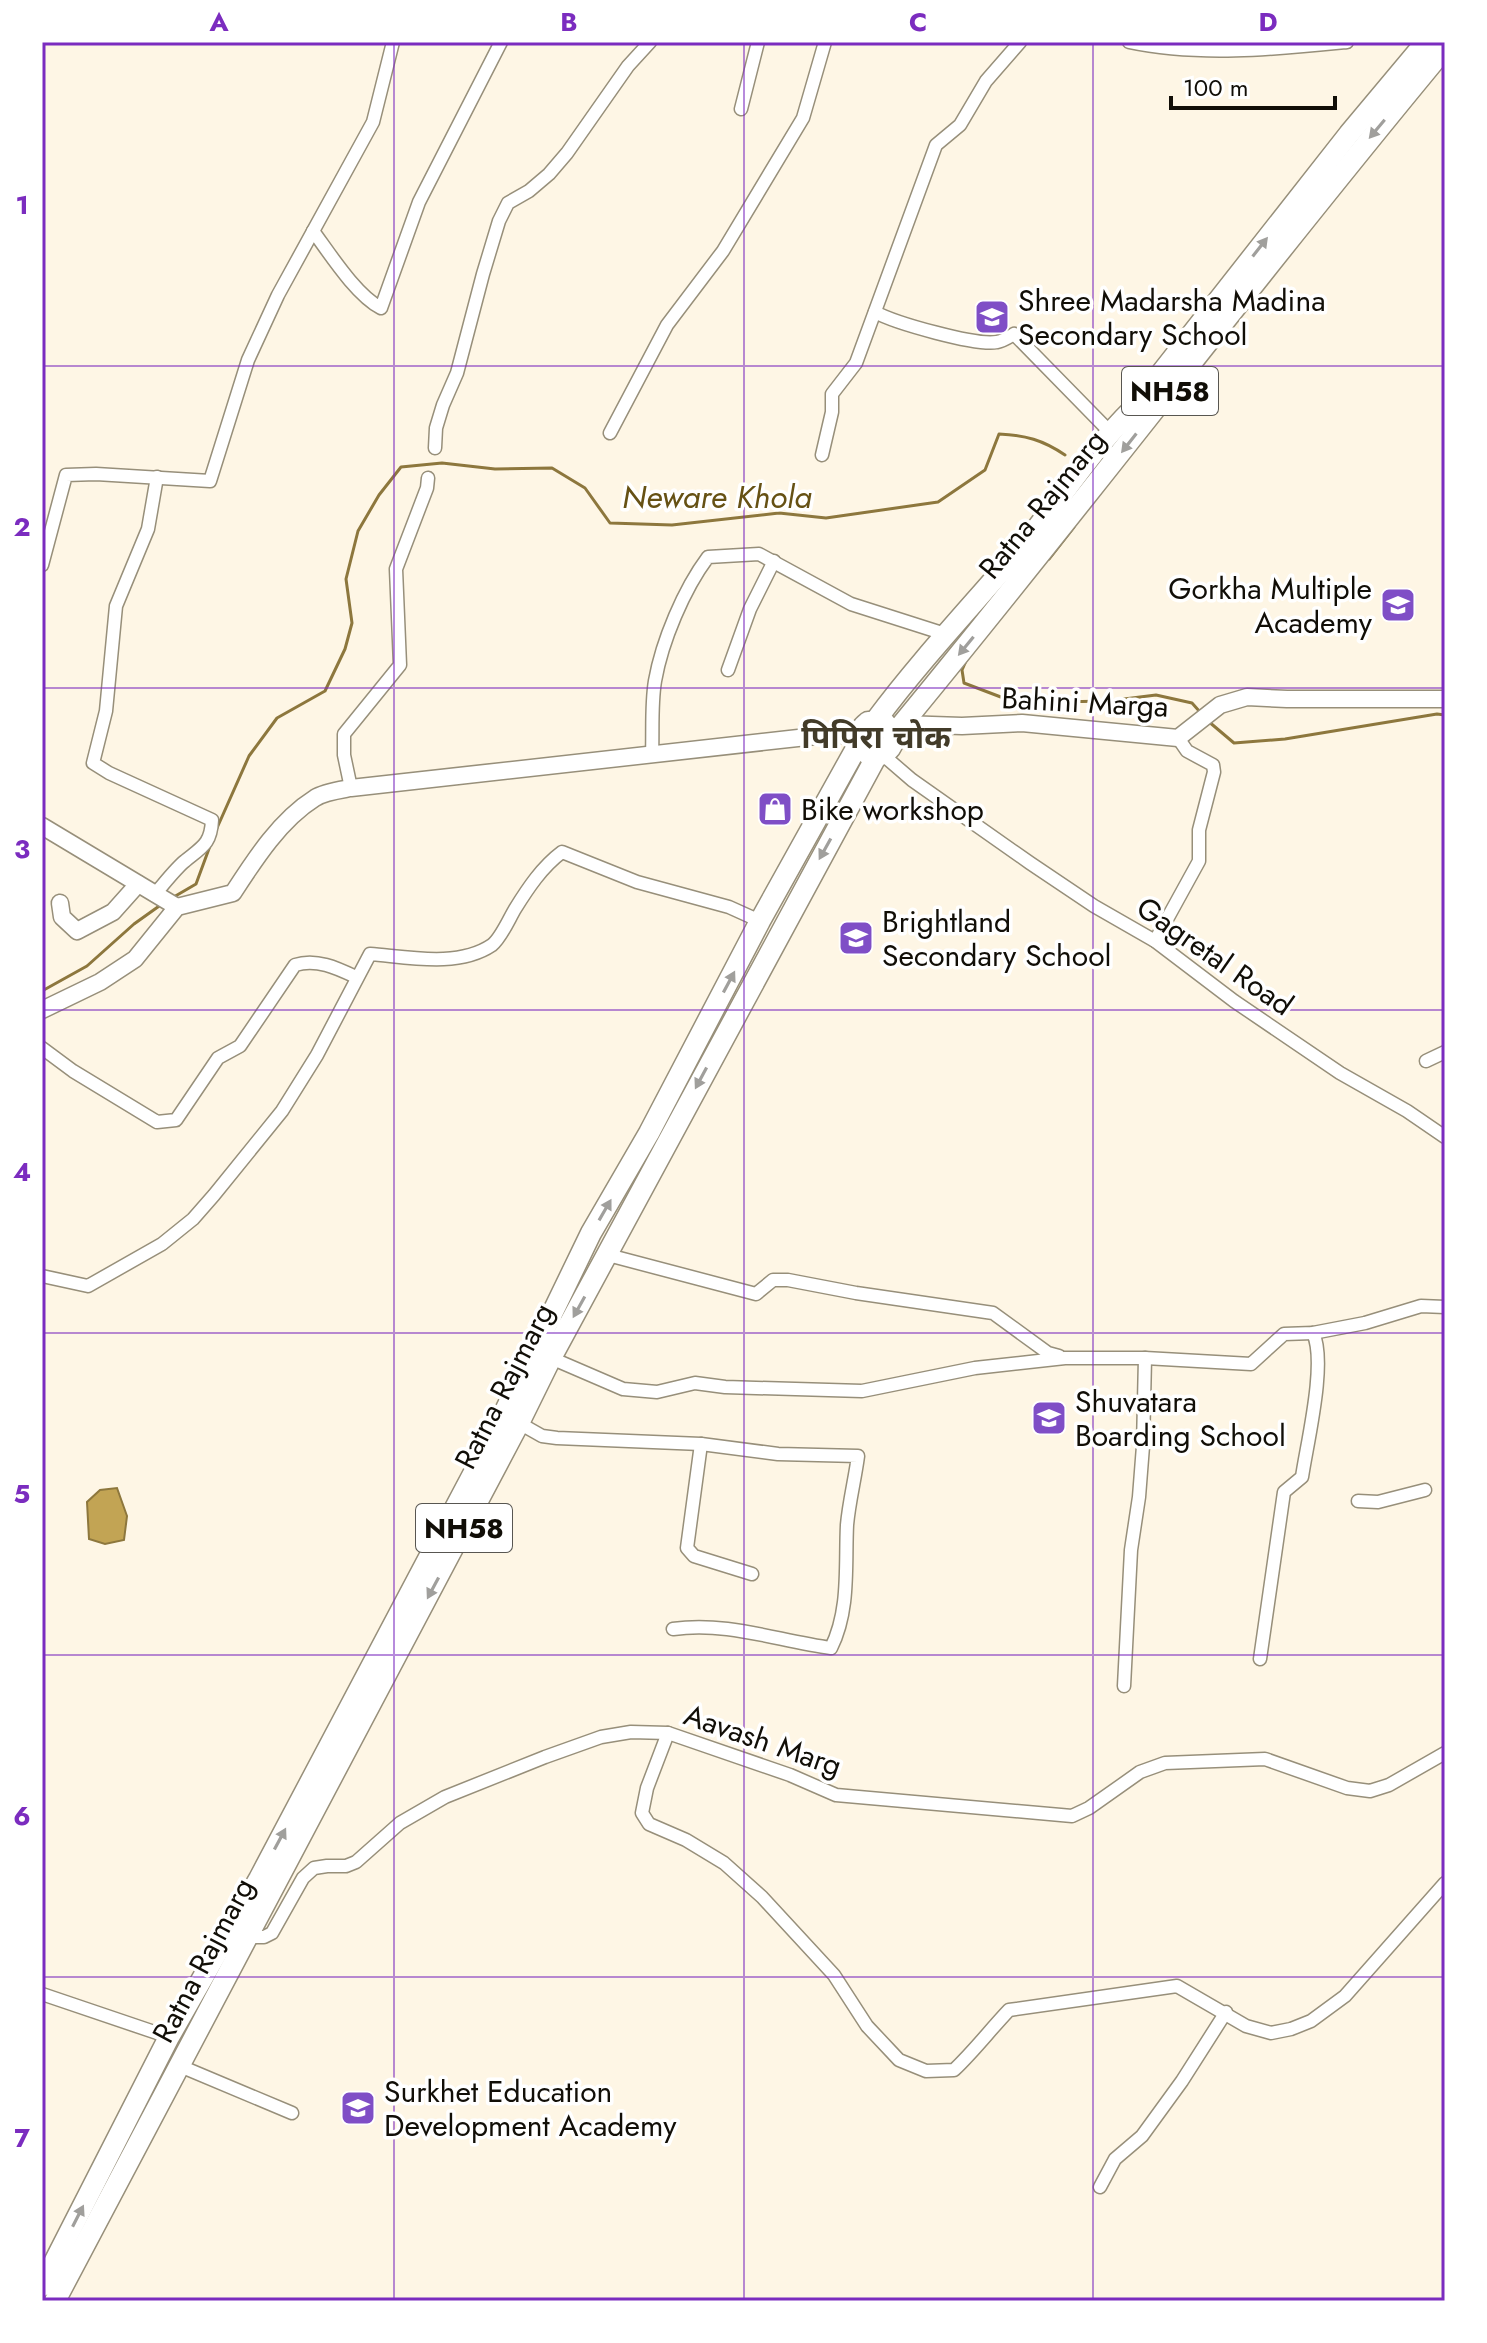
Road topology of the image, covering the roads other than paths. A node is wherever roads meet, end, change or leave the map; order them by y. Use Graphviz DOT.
graph roads {
  1 [pos="393,42"];
  2 [pos="501,42"];
  3 [pos="650,42"];
  4 [pos="758,42"];
  5 [pos="825,42"];
  6 [pos="1020,42"];
  7 [pos="1129,42"];
  8 [pos="1347,42"];
  9 [pos="1426,42"];
  10 [pos="1445,48"];
  11 [pos="741,109"];
  12 [pos="313,231"];
  13 [pos="875,312"];
  14 [pos="1110,432"];
  15 [pos="610,433"];
  16 [pos="435,448"];
  17 [pos="822,455"];
  18 [pos="157,477"];
  19 [pos="428,478"];
  20 [pos="774,561"];
  21 [pos="42,565"];
  22 [pos="945,634"];
  23 [pos="728,670"];
  24 [pos="1445,699"];
  25 [pos="876,720"];
  26 [pos="898,729"];
  27 [pos="1178,738"];
  28 [pos="858,739"];
  29 [pos="652,755"];
  30 [pos="880,756"];
  31 [pos="351,788"];
  32 [pos="42,826"];
  33 [pos="138,884"];
  34 [pos="154,895"];
  35 [pos="60,903"];
  36 [pos="177,907"];
  37 [pos="760,921"];
  38 [pos="1155,941"];
  39 [pos="356,977"];
  40 [pos="42,1010"];
  41 [pos="42,1048"];
  42 [pos="1445,1052"];
  43 [pos="1426,1061"];
  44 [pos="1445,1137"];
  45 [pos="608,1255"];
  46 [pos="42,1276"];
  47 [pos="1445,1307"];
  48 [pos="1313,1333"];
  49 [pos="551,1358"];
  50 [pos="1065,1358"];
  51 [pos="1145,1358"];
  52 [pos="519,1423"];
  53 [pos="701,1444"];
  54 [pos="1425,1490"];
  55 [pos="1358,1501"];
  56 [pos="752,1574"];
  57 [pos="673,1629"];
  58 [pos="1260,1659"];
  59 [pos="1124,1686"];
  60 [pos="668,1733"];
  61 [pos="1445,1753"];
  62 [pos="1445,1883"];
  63 [pos="250,1937"];
  64 [pos="42,1994"];
  65 [pos="1226,2012"];
  66 [pos="169,2037"];
  67 [pos="180,2066"];
  68 [pos="292,2113"];
  69 [pos="1100,2187"];
  70 [pos="42,2286"];
  71 [pos="55,2301"];
  1 -- 12 [label="street"];
  2 -- 12 [label="street"];
  3 -- 16 [label="street"];
  4 -- 11 [label="street"];
  5 -- 15 [label="street"];
  6 -- 13 [label="street"];
  7 -- 8 [label="street"];
  14 -- 9 [label="main road, Ratna Rajmarg / NH58, one-way"];
  10 -- 26 [label="main road, Ratna Rajmarg / NH58, one-way"];
  12 -- 18 [label="street"];
  13 -- 14 [label="street"];
  13 -- 17 [label="street"];
  14 -- 22 [label="main road, Ratna Rajmarg / NH58"];
  18 -- 21 [label="street"];
  18 -- 34 [label="street"];
  19 -- 31 [label="street"];
  20 -- 22 [label="street"];
  20 -- 23 [label="street"];
  20 -- 29 [label="street"];
  22 -- 25 [label="main road, Ratna Rajmarg / NH58"];
  24 -- 27 [label="street, Bahini Marga"];
  25 -- 26 [label="main road"];
  25 -- 28 [label="main road, Ratna Rajmarg / NH58"];
  26 -- 27 [label="street, Bahini Marga"];
  26 -- 30 [label="main road, Ratna Rajmarg / NH58"];
  27 -- 38 [label="street"];
  28 -- 29 [label="street"];
  28 -- 30 [label="main road"];
  28 -- 37 [label="main road, Ratna Rajmarg / NH58"];
  29 -- 31 [label="street"];
  30 -- 38 [label="street, Gagretal Road"];
  30 -- 45 [label="main road, Ratna Rajmarg / NH58, one-way"];
  31 -- 36 [label="street"];
  32 -- 33 [label="street"];
  33 -- 34 [label="street"];
  33 -- 35 [label="street"];
  34 -- 36 [label="street"];
  36 -- 40 [label="street"];
  37 -- 39 [label="street"];
  66 -- 37 [label="main road, Ratna Rajmarg / NH58, one-way"];
  38 -- 44 [label="street, Gagretal Road"];
  39 -- 41 [label="street"];
  39 -- 46 [label="street"];
  42 -- 43 [label="street"];
  45 -- 49 [label="main road, Ratna Rajmarg / NH58, one-way"];
  45 -- 50 [label="street"];
  47 -- 48 [label="street"];
  48 -- 51 [label="street"];
  48 -- 58 [label="street"];
  49 -- 50 [label="street"];
  49 -- 52 [label="main road, Ratna Rajmarg / NH58"];
  50 -- 51 [label="street"];
  51 -- 59 [label="street"];
  52 -- 53 [label="street"];
  52 -- 63 [label="main road, Ratna Rajmarg / NH58, one-way"];
  53 -- 56 [label="street"];
  53 -- 57 [label="street"];
  54 -- 55 [label="street"];
  60 -- 61 [label="street, Aavash Marg"];
  60 -- 63 [label="street, Aavash Marg"];
  60 -- 65 [label="street"];
  62 -- 65 [label="street"];
  63 -- 67 [label="main road, Ratna Rajmarg / NH58"];
  64 -- 66 [label="street"];
  65 -- 69 [label="street"];
  70 -- 66 [label="main road, Ratna Rajmarg / NH58, one-way"];
  67 -- 68 [label="street"];
  67 -- 71 [label="main road, Ratna Rajmarg / NH58"];
}
